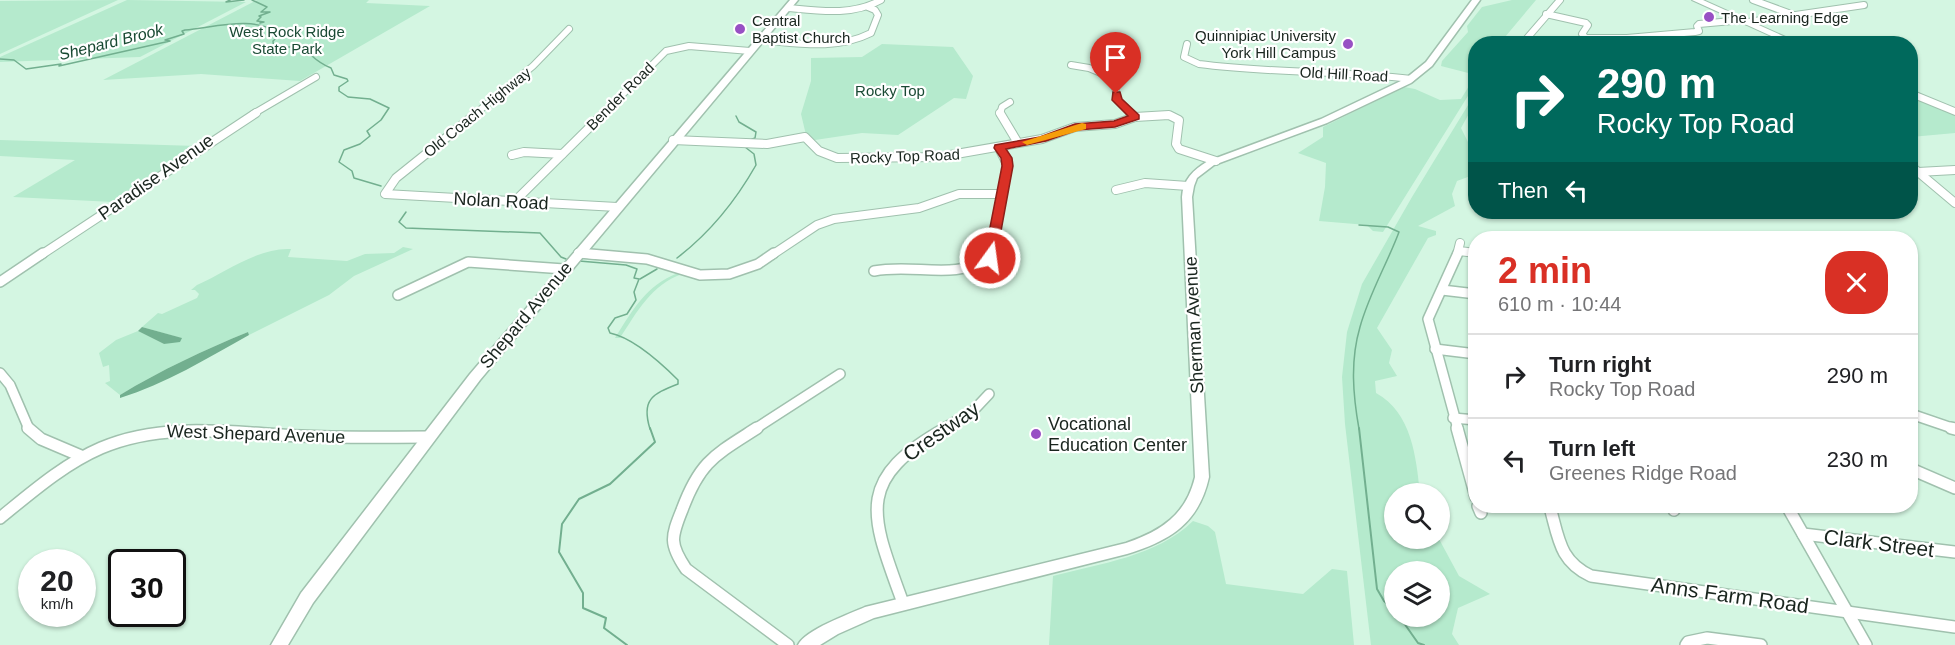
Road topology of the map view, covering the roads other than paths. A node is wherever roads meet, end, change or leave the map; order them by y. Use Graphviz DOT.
graph roads {
  1 [pos="794,0"];
  2 [pos="881,0"];
  3 [pos="1476,0"];
  4 [pos="1560,0"];
  5 [pos="1696,0"];
  6 [pos="1753,0"];
  7 [pos="1864,5"];
  8 [pos="868,7"];
  9 [pos="788,8"];
  10 [pos="1546,14"];
  11 [pos="1797,15"];
  12 [pos="1745,21"];
  13 [pos="569,29"];
  14 [pos="1528,36"];
  15 [pos="1584,36"];
  16 [pos="1650,36"];
  17 [pos="1779,36"];
  18 [pos="759,40"];
  19 [pos="1187,44"];
  20 [pos="750,51"];
  21 [pos="1071,65"];
  22 [pos="316,77"];
  23 [pos="1411,79"];
  24 [pos="1918,96"];
  25 [pos="1010,102"];
  26 [pos="1955,112"];
  27 [pos="1135,117"];
  28 [pos="673,140"];
  29 [pos="1018,143"];
  30 [pos="999,148"];
  31 [pos="562,153"];
  32 [pos="512,155"];
  33 [pos="1215,161"];
  34 [pos="1955,170"];
  35 [pos="1918,172"];
  36 [pos="1188,186"];
  37 [pos="1116,190"];
  38 [pos="385,194"];
  39 [pos="1003,194"];
  40 [pos="515,201"];
  41 [pos="1955,203"];
  42 [pos="617,207"];
  43 [pos="1468,250"];
  44 [pos="578,253"];
  45 [pos="564,269"];
  46 [pos="874,271"];
  47 [pos="0,282"];
  48 [pos="1442,290"];
  49 [pos="1468,293"];
  50 [pos="398,296"];
  51 [pos="1435,349"];
  52 [pos="1468,353"];
  53 [pos="0,373"];
  54 [pos="840,374"];
  55 [pos="989,394"];
  56 [pos="1918,416"];
  57 [pos="1453,418"];
  58 [pos="1468,419"];
  59 [pos="1955,429"];
  60 [pos="429,436"];
  61 [pos="81,456"];
  62 [pos="1468,470"];
  63 [pos="1918,473"];
  64 [pos="1955,488"];
  65 [pos="1551,513"];
  66 [pos="1791,513"];
  67 [pos="0,518"];
  68 [pos="1803,534"];
  69 [pos="1955,552"];
  70 [pos="903,603"];
  71 [pos="1848,612"];
  72 [pos="1955,627"];
  73 [pos="279,645"];
  74 [pos="788,645"];
  75 [pos="806,645"];
  76 [pos="1686,645"];
  77 [pos="1761,645"];
  78 [pos="1866,645"];
  1 -- 9 [label="main road, Shepard Avenue"];
  2 -- 8 [label="street"];
  3 -- 23 [label="main road"];
  4 -- 10 [label="street"];
  5 -- 12 [label="highway"];
  6 -- 11 [label="street"];
  7 -- 11 [label="street"];
  8 -- 9 [label="street"];
  8 -- 18 [label="street"];
  9 -- 18 [label="main road, Shepard Avenue"];
  10 -- 14 [label="street"];
  10 -- 15 [label="street"];
  11 -- 12 [label="street"];
  12 -- 16 [label="street"];
  12 -- 17 [label="highway"];
  13 -- 38 [label="street, Old Coach Highway"];
  18 -- 20 [label="main road, Shepard Avenue"];
  19 -- 23 [label="street, Old Hill Road"];
  20 -- 28 [label="main road, Shepard Avenue"];
  20 -- 31 [label="street, Bender Road"];
  21 -- 27 [label="street"];
  22 -- 47 [label="street, Paradise Avenue"];
  23 -- 33 [label="main road"];
  24 -- 26 [label="highway"];
  25 -- 29 [label="street"];
  27 -- 29 [label="street, Rocky Top Road"];
  27 -- 33 [label="street, Rocky Top Road"];
  28 -- 30 [label="street, Rocky Top Road"];
  28 -- 42 [label="main road, Shepard Avenue"];
  29 -- 30 [label="street, Rocky Top Road"];
  30 -- 39 [label="street"];
  31 -- 32 [label="street"];
  31 -- 40 [label="street, Bender Road"];
  33 -- 36 [label="main road"];
  34 -- 35 [label="street"];
  35 -- 41 [label="street"];
  36 -- 37 [label="street"];
  36 -- 70 [label="main road, Sherman Avenue"];
  38 -- 40 [label="street, Nolan Road"];
  39 -- 44 [label="street"];
  39 -- 46 [label="street"];
  40 -- 42 [label="street, Nolan Road"];
  42 -- 44 [label="main road, Shepard Avenue"];
  43 -- 48 [label="street"];
  44 -- 45 [label="main road, Shepard Avenue"];
  45 -- 50 [label="street"];
  45 -- 60 [label="main road, Shepard Avenue"];
  48 -- 49 [label="street"];
  48 -- 51 [label="street"];
  51 -- 52 [label="street"];
  51 -- 57 [label="street"];
  53 -- 61 [label="street"];
  54 -- 74 [label="street"];
  55 -- 70 [label="street, Crestway"];
  56 -- 59 [label="street"];
  57 -- 58 [label="street"];
  57 -- 62 [label="street"];
  60 -- 61 [label="street, West Shepard Avenue"];
  60 -- 73 [label="main road, Shepard Avenue"];
  61 -- 67 [label="street, West Shepard Avenue"];
  63 -- 64 [label="street"];
  65 -- 71 [label="street, Anns Farm Road"];
  66 -- 68 [label="street"];
  68 -- 69 [label="street, Clark Street"];
  68 -- 71 [label="street"];
  70 -- 75 [label="main road, Sherman Avenue"];
  71 -- 72 [label="street, Anns Farm Road"];
  71 -- 78 [label="street"];
  76 -- 77 [label="street"];
}
